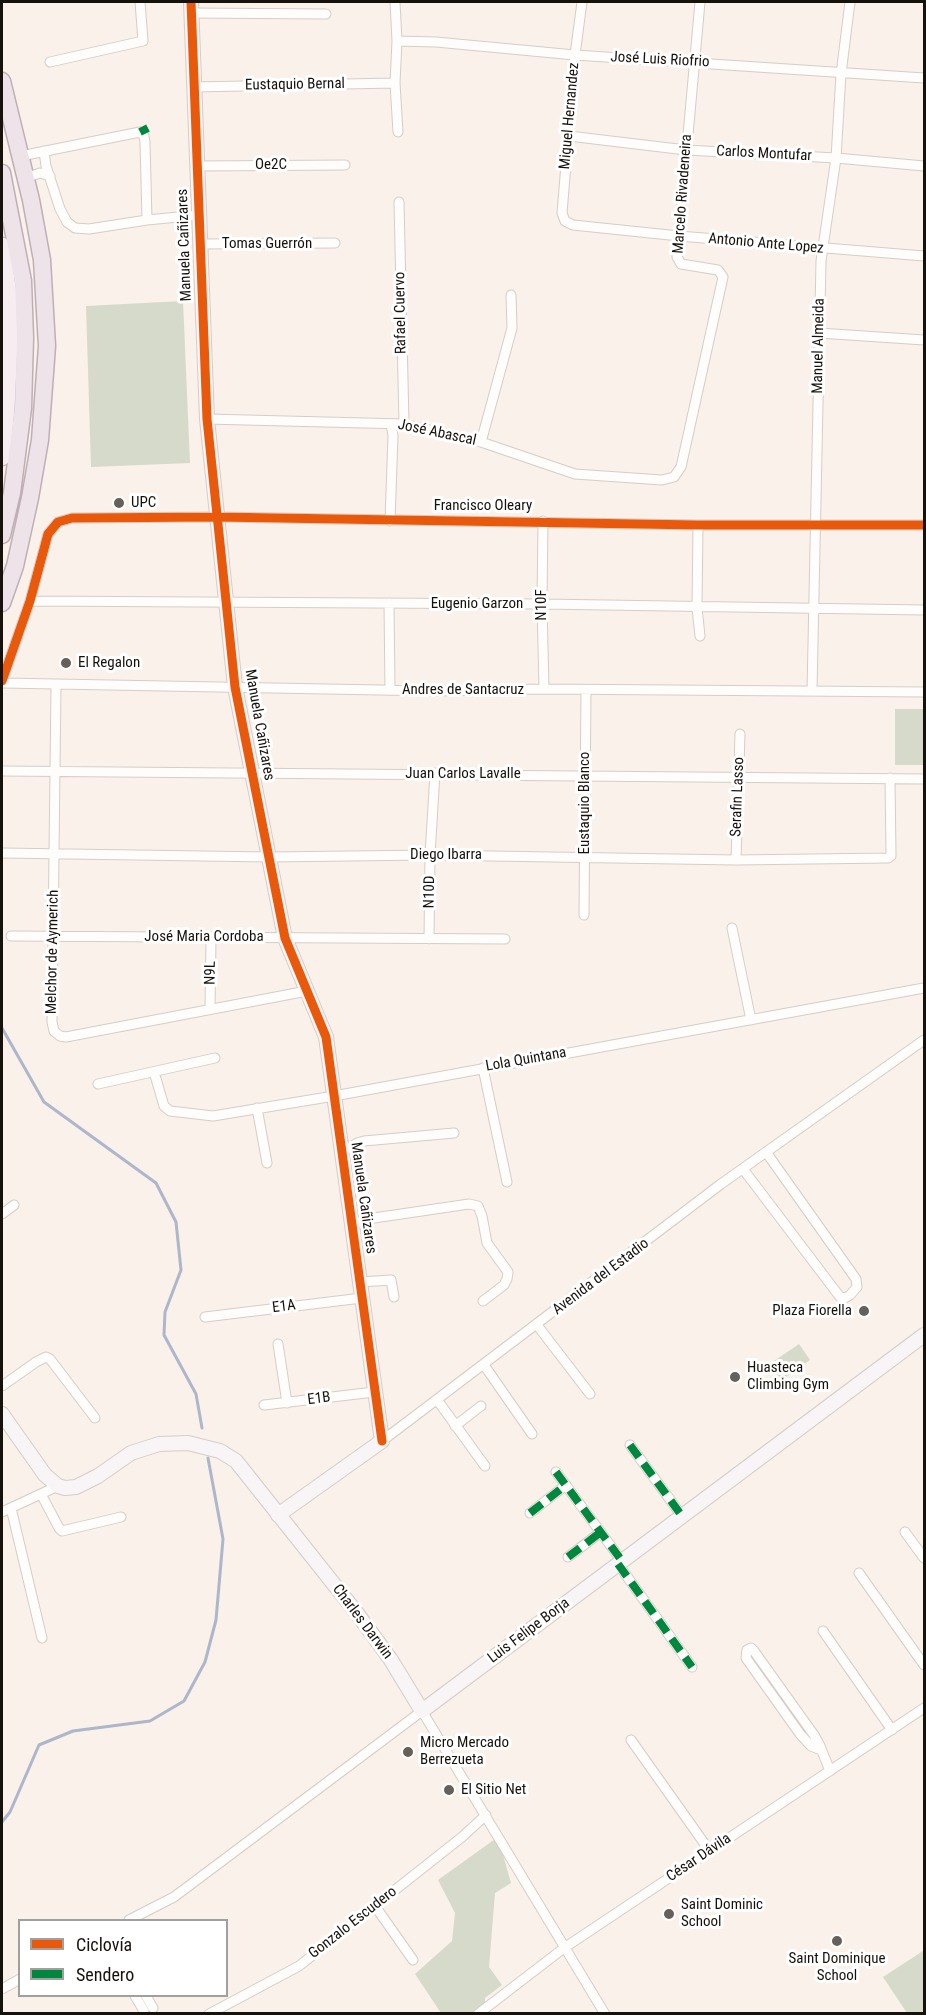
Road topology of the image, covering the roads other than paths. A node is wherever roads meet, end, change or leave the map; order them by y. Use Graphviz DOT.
graph roads {
  1 [pos="140,2"];
  2 [pos="395,2"];
  3 [pos="582,2"];
  4 [pos="700,2"];
  5 [pos="850,2"];
  6 [pos="191,7"];
  7 [pos="326,14"];
  8 [pos="396,41"];
  9 [pos="575,55"];
  10 [pos="50,62"];
  11 [pos="694,62"];
  12 [pos="841,74"];
  13 [pos="924,78"];
  14 [pos="2,81"];
  15 [pos="395,83"];
  16 [pos="194,87"];
  17 [pos="398,132"];
  18 [pos="569,136"];
  19 [pos="686,150"];
  20 [pos="44,151"];
  21 [pos="21,156"];
  22 [pos="836,158"];
  23 [pos="345,165"];
  24 [pos="197,166"];
  25 [pos="924,166"];
  26 [pos="2,172"];
  27 [pos="50,176"];
  28 [pos="27,181"];
  29 [pos="399,202"];
  30 [pos="199,214"];
  31 [pos="147,220"];
  32 [pos="573,225"];
  33 [pos="679,236"];
  34 [pos="335,243"];
  35 [pos="200,244"];
  36 [pos="2,245"];
  37 [pos="824,249"];
  38 [pos="924,256"];
  39 [pos="511,295"];
  40 [pos="819,333"];
  41 [pos="924,340"];
  42 [pos="207,419"];
  43 [pos="391,424"];
  44 [pos="404,424"];
  45 [pos="481,442"];
  46 [pos="2,458"];
  47 [pos="662,480"];
  48 [pos="217,518"];
  49 [pos="390,521"];
  50 [pos="543,521"];
  51 [pos="698,525"];
  52 [pos="816,525"];
  53 [pos="924,525"];
  54 [pos="2,535"];
  55 [pos="30,601"];
  56 [pos="225,602"];
  57 [pos="2,603"];
  58 [pos="389,603"];
  59 [pos="542,604"];
  60 [pos="697,608"];
  61 [pos="814,609"];
  62 [pos="924,610"];
  63 [pos="700,636"];
  64 [pos="2,682"];
  65 [pos="56,685"];
  66 [pos="235,687"];
  67 [pos="544,689"];
  68 [pos="390,690"];
  69 [pos="586,690"];
  70 [pos="812,692"];
  71 [pos="924,692"];
  72 [pos="740,734"];
  73 [pos="2,771"];
  74 [pos="55,771"];
  75 [pos="252,773"];
  76 [pos="435,773"];
  77 [pos="585,775"];
  78 [pos="738,778"];
  79 [pos="890,778"];
  80 [pos="924,779"];
  81 [pos="2,853"];
  82 [pos="55,853"];
  83 [pos="430,855"];
  84 [pos="270,857"];
  85 [pos="584,858"];
  86 [pos="736,860"];
  87 [pos="584,915"];
  88 [pos="732,928"];
  89 [pos="11,936"];
  90 [pos="52,936"];
  91 [pos="211,938"];
  92 [pos="285,938"];
  93 [pos="429,939"];
  94 [pos="505,939"];
  95 [pos="924,988"];
  96 [pos="308,991"];
  97 [pos="210,1009"];
  98 [pos="751,1020"];
  99 [pos="924,1040"];
  100 [pos="215,1058"];
  101 [pos="483,1068"];
  102 [pos="154,1072"];
  103 [pos="98,1084"];
  104 [pos="334,1096"];
  105 [pos="257,1108"];
  106 [pos="454,1133"];
  107 [pos="766,1152"];
  108 [pos="342,1153"];
  109 [pos="267,1163"];
  110 [pos="743,1169"];
  111 [pos="507,1182"];
  112 [pos="14,1205"];
  113 [pos="2,1214"];
  114 [pos="352,1224"];
  115 [pos="360,1282"];
  116 [pos="394,1297"];
  117 [pos="362,1298"];
  118 [pos="483,1301"];
  119 [pos="205,1317"];
  120 [pos="537,1325"];
  121 [pos="924,1335"];
  122 [pos="278,1344"];
  123 [pos="484,1365"];
  124 [pos="2,1386"];
  125 [pos="374,1392"];
  126 [pos="590,1394"];
  127 [pos="438,1401"];
  128 [pos="287,1403"];
  129 [pos="264,1406"];
  130 [pos="481,1406"];
  131 [pos="2,1414"];
  132 [pos="95,1418"];
  133 [pos="455,1426"];
  134 [pos="532,1434"];
  135 [pos="382,1441"];
  136 [pos="630,1444"];
  137 [pos="485,1466"];
  138 [pos="556,1472"];
  139 [pos="566,1485"];
  140 [pos="58,1486"];
  141 [pos="41,1494"];
  142 [pos="11,1508"];
  143 [pos="2,1512"];
  144 [pos="530,1513"];
  145 [pos="278,1515"];
  146 [pos="682,1516"];
  147 [pos="121,1517"];
  148 [pos="601,1532"];
  149 [pos="905,1532"];
  150 [pos="568,1557"];
  151 [pos="924,1557"];
  152 [pos="620,1563"];
  153 [pos="859,1573"];
  154 [pos="823,1631"];
  155 [pos="42,1638"];
  156 [pos="924,1665"];
  157 [pos="692,1667"];
  158 [pos="924,1708"];
  159 [pos="422,1711"];
  160 [pos="892,1730"];
  161 [pos="631,1740"];
  162 [pos="821,1750"];
  163 [pos="830,1771"];
  164 [pos="486,1815"];
  165 [pos="709,1850"];
  166 [pos="375,1906"];
  167 [pos="131,1919"];
  168 [pos="564,1948"];
  169 [pos="413,1960"];
  170 [pos="18,1980"];
  171 [pos="2,1989"];
  172 [pos="137,1997"];
  173 [pos="146,1997"];
  174 [pos="209,2013"];
  175 [pos="478,2013"];
  176 [pos="605,2013"];
  1 -- 10 [label="street"];
  2 -- 8 [label="street"];
  3 -- 9 [label="street, Miguel Hernandez"];
  4 -- 11 [label="street, Marcelo Rivadeneira"];
  5 -- 12 [label="street, Manuel Almeida"];
  6 -- 7 [label="street"];
  6 -- 16 [label="street, Manuela Cañizares"];
  8 -- 9 [label="street, José Luis Riofrio"];
  8 -- 15 [label="street"];
  9 -- 11 [label="street, José Luis Riofrio"];
  9 -- 18 [label="street, Miguel Hernandez"];
  11 -- 12 [label="street, José Luis Riofrio"];
  11 -- 19 [label="street, Marcelo Rivadeneira"];
  12 -- 13 [label="street, José Luis Riofrio"];
  12 -- 22 [label="street, Manuel Almeida"];
  14 -- 21 [label="highway"];
  15 -- 16 [label="street, Eustaquio Bernal"];
  15 -- 17 [label="street"];
  16 -- 24 [label="street, Manuela Cañizares"];
  18 -- 19 [label="street, Carlos Montufar"];
  18 -- 32 [label="street, Miguel Hernandez"];
  19 -- 22 [label="street, Carlos Montufar"];
  19 -- 33 [label="street, Marcelo Rivadeneira"];
  20 -- 21 [label="street"];
  20 -- 27 [label="street"];
  20 -- 31 [label="street"];
  21 -- 28 [label="highway"];
  22 -- 25 [label="street, Carlos Montufar"];
  22 -- 37 [label="street, Manuel Almeida"];
  23 -- 24 [label="street, Oe2C"];
  24 -- 30 [label="street, Manuela Cañizares"];
  26 -- 54 [label="highway"];
  27 -- 28 [label="street"];
  27 -- 31 [label="street"];
  28 -- 57 [label="highway"];
  29 -- 44 [label="street, Rafael Cuervo"];
  30 -- 31 [label="street"];
  30 -- 35 [label="street, Manuela Cañizares"];
  32 -- 33 [label="street, Antonio Ante Lopez"];
  33 -- 37 [label="street, Antonio Ante Lopez"];
  33 -- 47 [label="street, Marcelo Rivadeneira"];
  34 -- 35 [label="street, Tomas Guerrón"];
  35 -- 42 [label="street, Manuela Cañizares"];
  36 -- 46 [label="main road"];
  37 -- 38 [label="street, Antonio Ante Lopez"];
  37 -- 40 [label="street, Manuel Almeida"];
  39 -- 45 [label="street"];
  40 -- 41 [label="street"];
  40 -- 52 [label="street, Manuel Almeida"];
  42 -- 43 [label="street, José Abascal"];
  42 -- 48 [label="street, Manuela Cañizares"];
  43 -- 44 [label="street, José Abascal"];
  43 -- 49 [label="street"];
  44 -- 45 [label="street, José Abascal"];
  45 -- 47 [label="street, José Abascal"];
  48 -- 49 [label="street, Francisco Oleary"];
  48 -- 55 [label="street, Francisco Oleary"];
  48 -- 56 [label="street, Manuela Cañizares"];
  49 -- 50 [label="street, Francisco Oleary"];
  50 -- 51 [label="street, Francisco Oleary"];
  50 -- 59 [label="street, N10F"];
  51 -- 52 [label="street, Francisco Oleary"];
  51 -- 60 [label="street"];
  52 -- 53 [label="street, Francisco Oleary"];
  52 -- 61 [label="street, Manuel Almeida"];
  55 -- 56 [label="street, Eugenio Garzon"];
  55 -- 64 [label="street"];
  56 -- 58 [label="street, Eugenio Garzon"];
  56 -- 66 [label="street, Manuela Cañizares"];
  58 -- 59 [label="street, Eugenio Garzon"];
  58 -- 68 [label="street"];
  59 -- 60 [label="street, Eugenio Garzon"];
  59 -- 67 [label="street, N10F"];
  60 -- 61 [label="street, Eugenio Garzon"];
  60 -- 63 [label="street"];
  61 -- 62 [label="street, Eugenio Garzon"];
  61 -- 70 [label="street, Manuel Almeida"];
  64 -- 65 [label="street, Andres de Santacruz"];
  65 -- 66 [label="street, Andres de Santacruz"];
  65 -- 74 [label="street, Melchor de Aymerich"];
  66 -- 68 [label="street, Andres de Santacruz"];
  66 -- 75 [label="street, Manuela Cañizares"];
  67 -- 68 [label="street, Andres de Santacruz"];
  67 -- 69 [label="street, Andres de Santacruz"];
  69 -- 70 [label="street, Andres de Santacruz"];
  69 -- 77 [label="street, Eustaquio Blanco"];
  70 -- 71 [label="street, Andres de Santacruz"];
  72 -- 78 [label="street, Serafin Lasso"];
  73 -- 74 [label="street, Juan Carlos Lavalle"];
  74 -- 75 [label="street, Juan Carlos Lavalle"];
  74 -- 82 [label="street, Melchor de Aymerich"];
  75 -- 76 [label="street, Juan Carlos Lavalle"];
  75 -- 84 [label="street, Manuela Cañizares"];
  76 -- 77 [label="street, Juan Carlos Lavalle"];
  76 -- 83 [label="street, N10D"];
  77 -- 78 [label="street, Juan Carlos Lavalle"];
  77 -- 85 [label="street, Eustaquio Blanco"];
  78 -- 79 [label="street, Juan Carlos Lavalle"];
  78 -- 86 [label="street, Serafin Lasso"];
  79 -- 80 [label="street, Juan Carlos Lavalle"];
  79 -- 86 [label="street, Diego Ibarra"];
  81 -- 82 [label="street, Diego Ibarra"];
  82 -- 84 [label="street, Diego Ibarra"];
  82 -- 90 [label="street, Melchor de Aymerich"];
  83 -- 84 [label="street, Diego Ibarra"];
  83 -- 85 [label="street, Diego Ibarra"];
  83 -- 93 [label="street, N10D"];
  84 -- 92 [label="street, Manuela Cañizares"];
  85 -- 86 [label="street, Diego Ibarra"];
  85 -- 87 [label="street, Eustaquio Blanco"];
  88 -- 98 [label="street"];
  89 -- 90 [label="street, José Maria Cordoba"];
  90 -- 91 [label="street, José Maria Cordoba"];
  90 -- 97 [label="street, Melchor de Aymerich"];
  91 -- 92 [label="street, José Maria Cordoba"];
  91 -- 97 [label="street, N9L"];
  92 -- 93 [label="street, José Maria Cordoba"];
  92 -- 96 [label="street, Manuela Cañizares"];
  93 -- 94 [label="street, José Maria Cordoba"];
  95 -- 98 [label="street, Lola Quintana"];
  96 -- 97 [label="street, Melchor de Aymerich"];
  96 -- 104 [label="street, Manuela Cañizares"];
  98 -- 101 [label="street, Lola Quintana"];
  99 -- 107 [label="street, Avenida del Estadio"];
  100 -- 102 [label="street"];
  101 -- 104 [label="street, Lola Quintana"];
  101 -- 111 [label="street"];
  102 -- 103 [label="street"];
  102 -- 105 [label="street, Lola Quintana"];
  104 -- 105 [label="street, Lola Quintana"];
  104 -- 108 [label="street, Manuela Cañizares"];
  105 -- 109 [label="street"];
  106 -- 108 [label="street"];
  107 -- 110 [label="street, Avenida del Estadio"];
  107 -- 110 [label="street"];
  108 -- 114 [label="street, Manuela Cañizares"];
  110 -- 120 [label="street, Avenida del Estadio"];
  112 -- 113 [label="street"];
  114 -- 115 [label="street, Manuela Cañizares"];
  114 -- 118 [label="street"];
  115 -- 116 [label="street"];
  115 -- 117 [label="street, Manuela Cañizares"];
  117 -- 119 [label="street, E1A"];
  117 -- 125 [label="street, Manuela Cañizares"];
  120 -- 123 [label="street, Avenida del Estadio"];
  120 -- 126 [label="street"];
  121 -- 146 [label="street, Luis Felipe Borja"];
  122 -- 128 [label="street"];
  123 -- 127 [label="street, Avenida del Estadio"];
  123 -- 134 [label="street"];
  124 -- 132 [label="street"];
  125 -- 128 [label="street, E1B"];
  125 -- 135 [label="street, Manuela Cañizares"];
  127 -- 133 [label="street"];
  127 -- 135 [label="street, Avenida del Estadio"];
  128 -- 129 [label="street, E1B"];
  130 -- 133 [label="street"];
  131 -- 140 [label="street"];
  133 -- 137 [label="street"];
  135 -- 145 [label="street, Avenida del Estadio"];
  136 -- 146 [label="street"];
  138 -- 139 [label="street"];
  139 -- 144 [label="street"];
  139 -- 148 [label="street"];
  140 -- 141 [label="street, Charles Darwin"];
  140 -- 145 [label="street, Charles Darwin"];
  141 -- 142 [label="street, Charles Darwin"];
  141 -- 147 [label="street"];
  142 -- 143 [label="street, Charles Darwin"];
  142 -- 155 [label="street"];
  145 -- 159 [label="street, Charles Darwin"];
  146 -- 152 [label="street, Luis Felipe Borja"];
  148 -- 150 [label="street"];
  148 -- 152 [label="street"];
  149 -- 151 [label="street"];
  152 -- 157 [label="street"];
  152 -- 159 [label="street, Luis Felipe Borja"];
  153 -- 156 [label="street"];
  154 -- 160 [label="street"];
  158 -- 160 [label="street, César Dávila"];
  159 -- 164 [label="street, Charles Darwin"];
  159 -- 167 [label="street, Luis Felipe Borja"];
  160 -- 163 [label="street, César Dávila"];
  161 -- 165 [label="street"];
  162 -- 162 [label="street"];
  162 -- 163 [label="street"];
  163 -- 165 [label="street, César Dávila"];
  164 -- 166 [label="street, Gonzalo Escudero"];
  164 -- 168 [label="street, Charles Darwin"];
  165 -- 168 [label="street, César Dávila"];
  166 -- 169 [label="street"];
  166 -- 174 [label="street, Gonzalo Escudero"];
  168 -- 175 [label="street, César Dávila"];
  168 -- 176 [label="street, Charles Darwin"];
  170 -- 171 [label="street"];
  172 -- 173 [label="street"];
}
